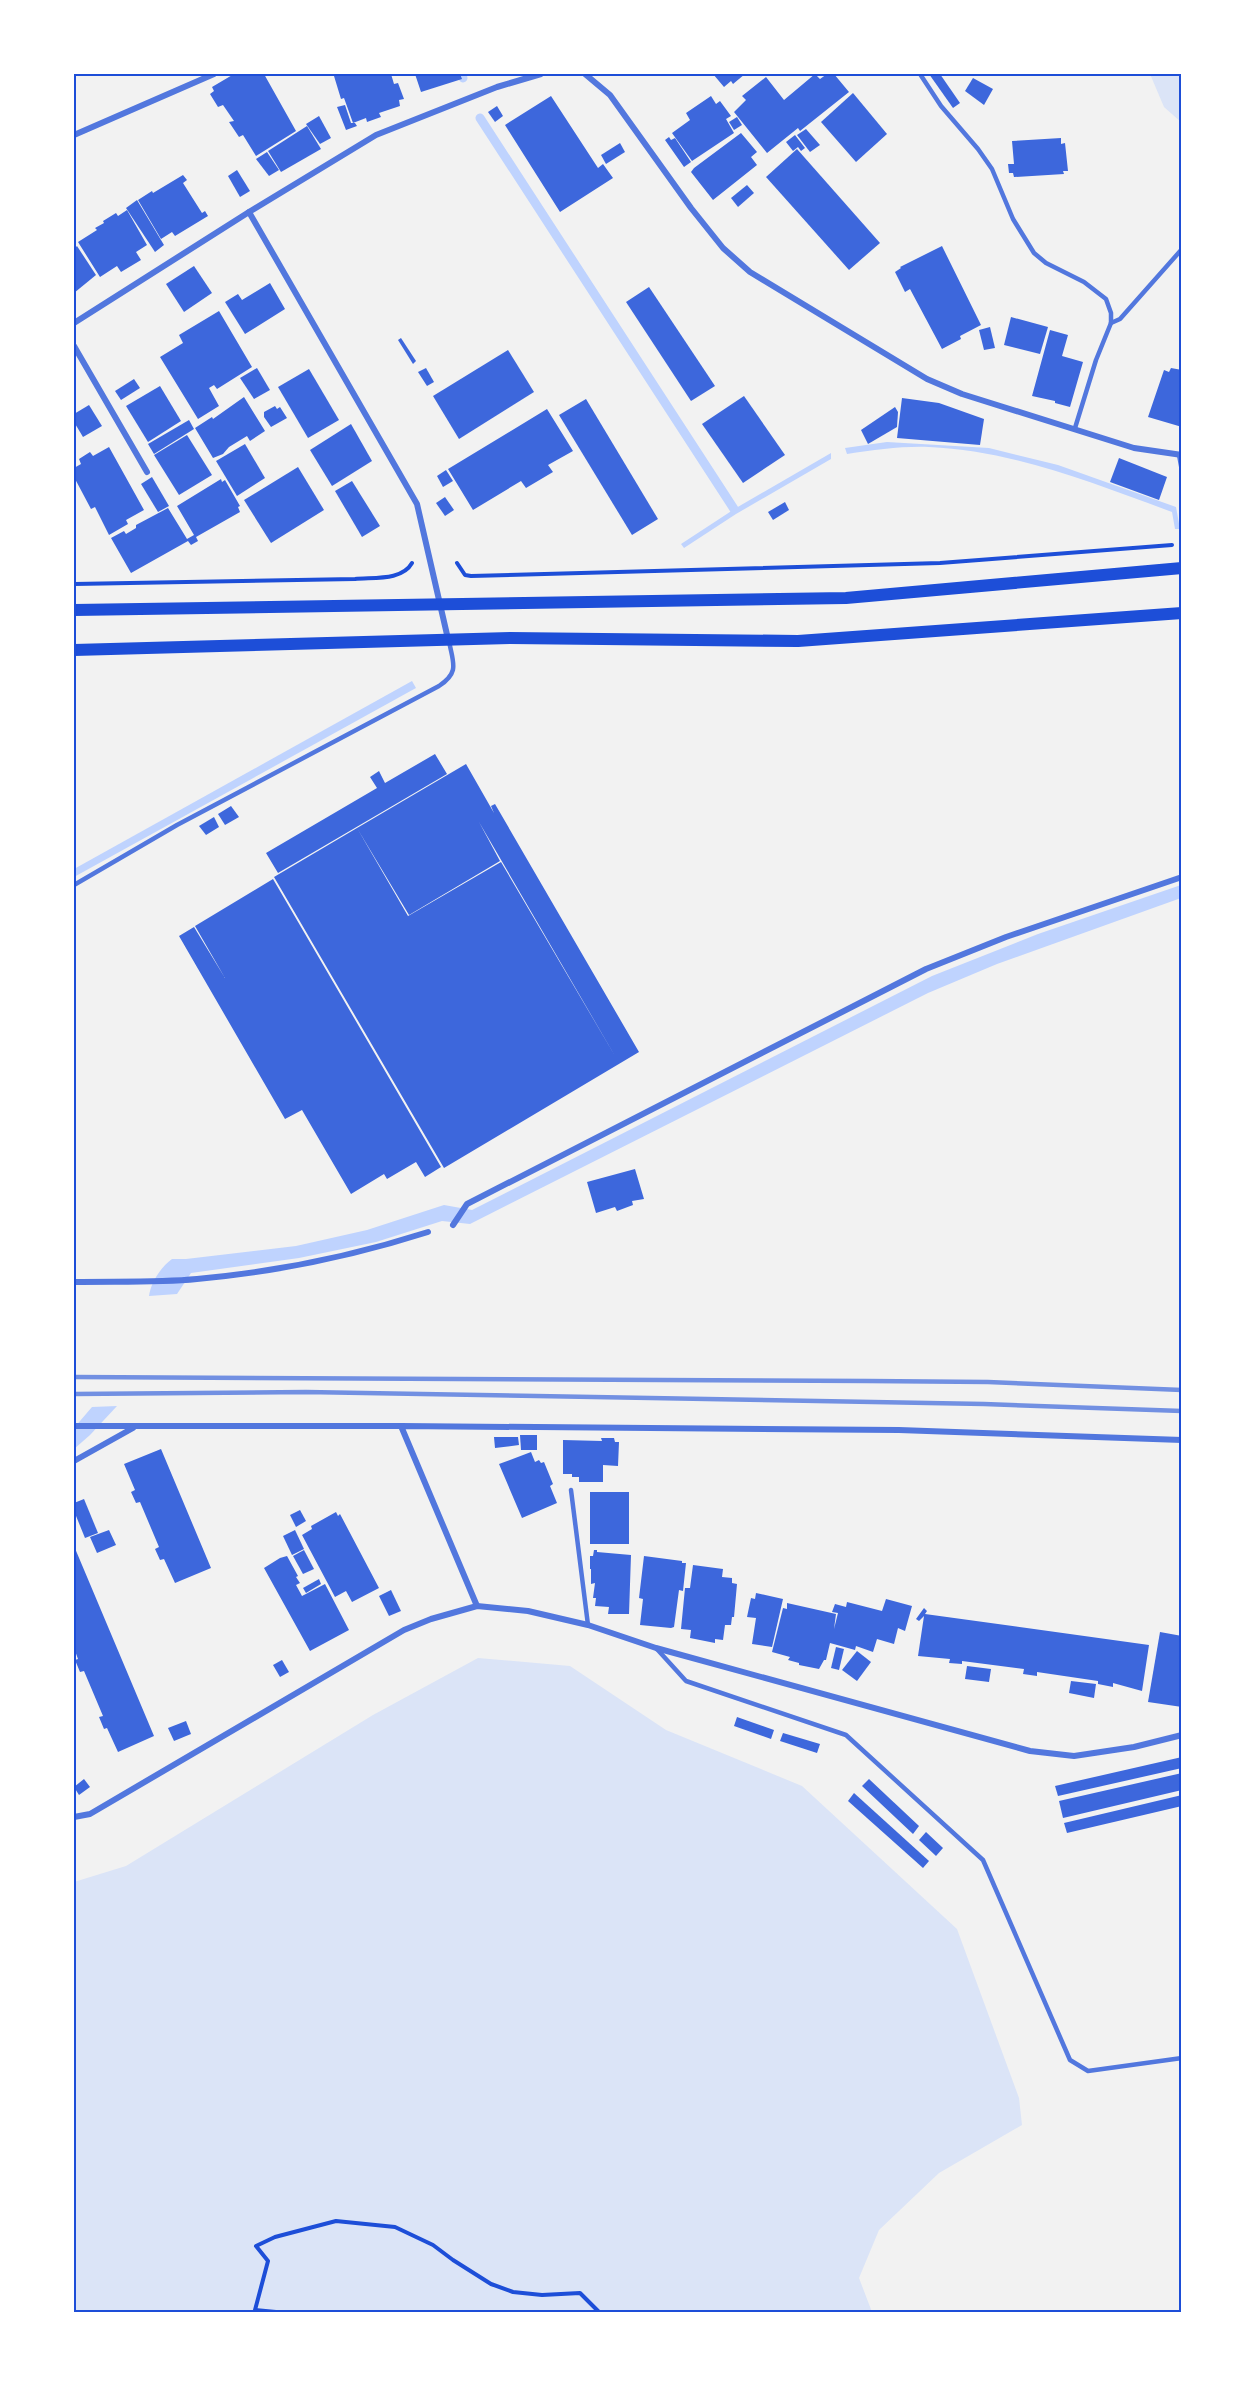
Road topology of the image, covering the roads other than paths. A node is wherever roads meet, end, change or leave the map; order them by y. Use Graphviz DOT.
graph roads {
  1 [pos="214,74"];
  2 [pos="541,74"];
  3 [pos="585,74"];
  4 [pos="920,74"];
  5 [pos="74,135"];
  6 [pos="249,212"];
  7 [pos="1182,249"];
  8 [pos="74,323"];
  9 [pos="1111,323"];
  10 [pos="74,346"];
  11 [pos="1075,428"];
  12 [pos="1181,455"];
  13 [pos="1182,467"];
  14 [pos="147,472"];
  15 [pos="1182,568"];
  16 [pos="441,603"];
  17 [pos="74,610"];
  18 [pos="1182,613"];
  19 [pos="448,640"];
  20 [pos="74,650"];
  21 [pos="1182,876"];
  22 [pos="74,885"];
  23 [pos="453,1225"];
  24 [pos="428,1232"];
  25 [pos="74,1282"];
  26 [pos="74,1426"];
  27 [pos="401,1426"];
  28 [pos="134,1427"];
  29 [pos="1182,1440"];
  30 [pos="74,1461"];
  31 [pos="571,1490"];
  32 [pos="477,1606"];
  33 [pos="588,1625"];
  34 [pos="657,1648"];
  35 [pos="1182,1735"];
  36 [pos="74,1817"];
  37 [pos="1182,2058"];
  1 -- 5 [label="street"];
  2 -- 6 [label="street"];
  3 -- 11 [label="street"];
  4 -- 9 [label="lane"];
  6 -- 8 [label="street"];
  6 -- 16 [label="street"];
  7 -- 9 [label="lane"];
  9 -- 11 [label="lane"];
  10 -- 14 [label="street"];
  11 -- 12 [label="street"];
  12 -- 13 [label="street"];
  15 -- 16 [label="main road"];
  16 -- 17 [label="main road"];
  16 -- 19 [label="street"];
  18 -- 19 [label="main road"];
  19 -- 20 [label="main road"];
  19 -- 22 [label="lane"];
  21 -- 23 [label="street"];
  24 -- 25 [label="street"];
  26 -- 28 [label="street"];
  27 -- 28 [label="street"];
  27 -- 29 [label="street"];
  27 -- 32 [label="street"];
  28 -- 30 [label="street"];
  31 -- 33 [label="lane"];
  32 -- 33 [label="street"];
  32 -- 36 [label="street"];
  33 -- 34 [label="street"];
  34 -- 35 [label="street"];
  34 -- 37 [label="lane"];
}
